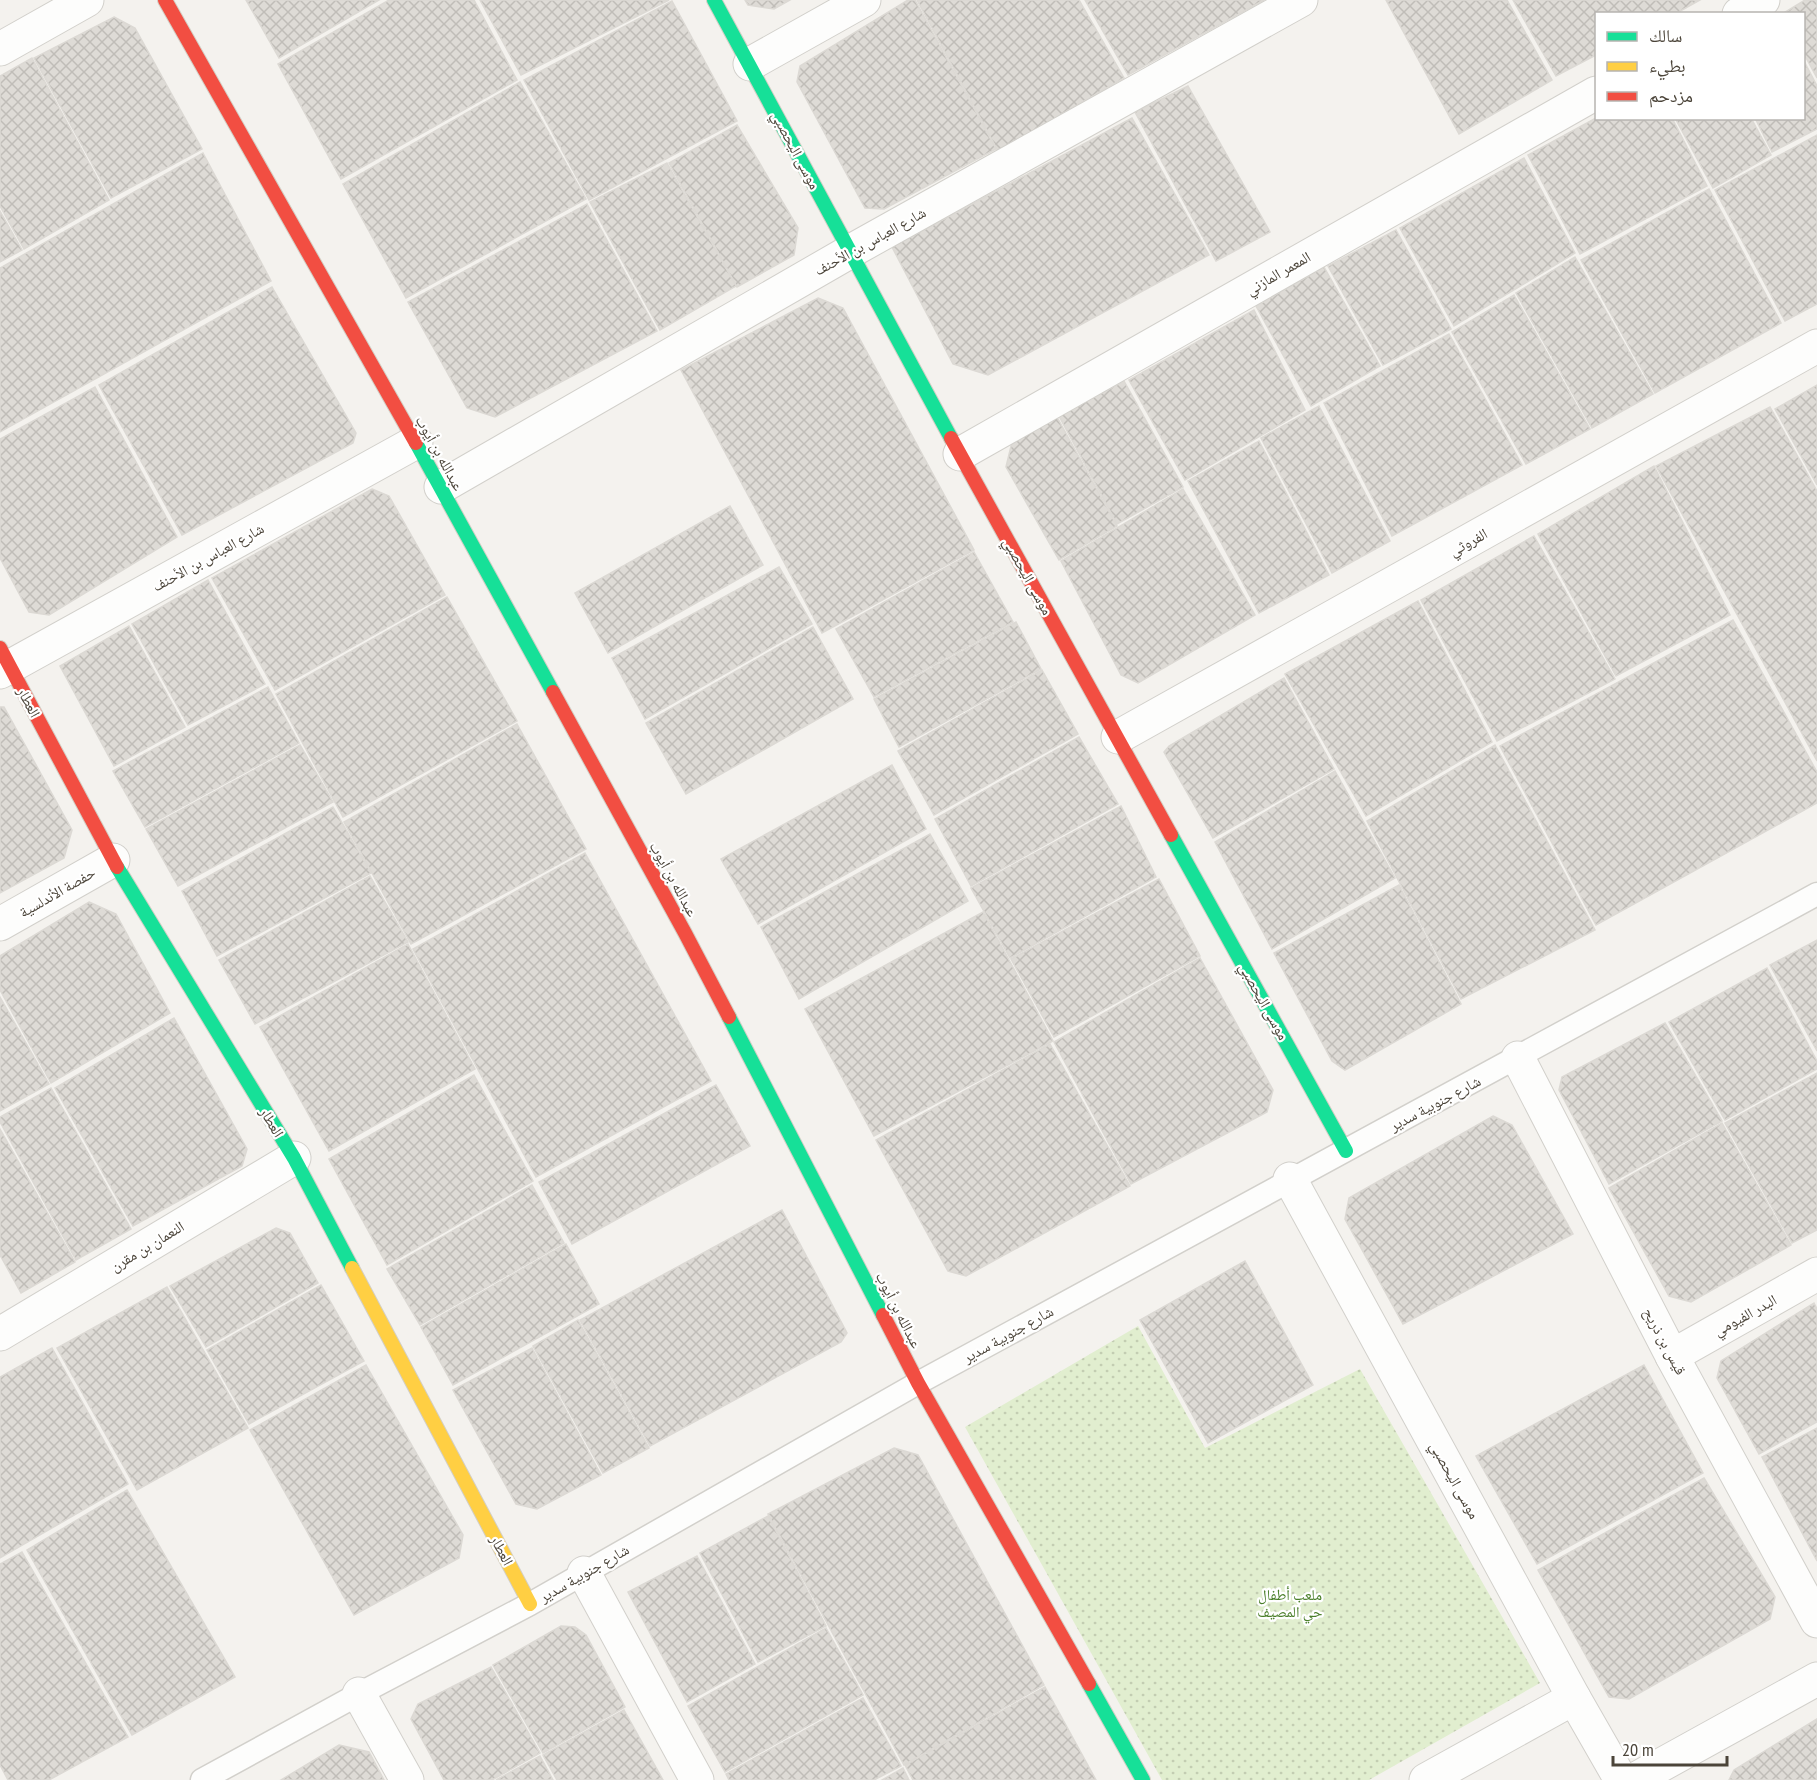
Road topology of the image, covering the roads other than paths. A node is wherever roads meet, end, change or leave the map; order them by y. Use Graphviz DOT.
graph roads {
  1 [pos="87,0"];
  2 [pos="165,0"];
  3 [pos="714,0"];
  4 [pos="864,0"];
  5 [pos="1301,0"];
  6 [pos="1763,0"];
  7 [pos="1742,12"];
  8 [pos="0,49"];
  9 [pos="750,64"];
  10 [pos="1595,94"];
  11 [pos="851,251"];
  12 [pos="1817,346"];
  13 [pos="416,442"];
  14 [pos="960,453"];
  15 [pos="441,487"];
  16 [pos="3,662"];
  17 [pos="1118,737"];
  18 [pos="113,860"];
  19 [pos="1817,894"];
  20 [pos="0,924"];
  21 [pos="1518,1058"];
  22 [pos="1346,1151"];
  23 [pos="294,1158"];
  24 [pos="1290,1179"];
  25 [pos="1817,1274"];
  26 [pos="0,1334"];
  27 [pos="1672,1356"];
  28 [pos="918,1383"];
  29 [pos="584,1573"];
  30 [pos="530,1604"];
  31 [pos="1817,1621"];
  32 [pos="1817,1679"];
  33 [pos="359,1694"];
  34 [pos="1574,1698"];
  35 [pos="1680,1769"];
  36 [pos="202,1780"];
  37 [pos="406,1780"];
  38 [pos="697,1780"];
  39 [pos="1143,1780"];
  40 [pos="1426,1780"];
  41 [pos="1621,1780"];
  42 [pos="1634,1780"];
  1 -- 8 [label="street"];
  2 -- 13 [label="street, عبدالله بن أيوب"];
  3 -- 9 [label="street, موسى اليحصبي"];
  4 -- 9 [label="street"];
  5 -- 11 [label="street, شارع العباس بن الأحنف"];
  6 -- 7 [label="street"];
  9 -- 11 [label="street, موسى اليحصبي"];
  10 -- 14 [label="street, المعمر المازني"];
  11 -- 14 [label="street, موسى اليحصبي"];
  11 -- 15 [label="street, شارع العباس بن الأحنف"];
  12 -- 17 [label="street, الفروثي"];
  13 -- 15 [label="street, عبدالله بن أيوب"];
  13 -- 16 [label="street, شارع العباس بن الأحنف"];
  14 -- 17 [label="street, موسى اليحصبي"];
  15 -- 28 [label="street, عبدالله بن أيوب"];
  16 -- 18 [label="street, العطار"];
  17 -- 22 [label="street, موسى اليحصبي"];
  18 -- 20 [label="street, حفصة الأندلسية"];
  18 -- 23 [label="street, العطار"];
  19 -- 21 [label="lane, شارع جنوبية سدير"];
  21 -- 22 [label="lane, شارع جنوبية سدير"];
  21 -- 27 [label="street, قيس بن ذريح"];
  22 -- 24 [label="lane, شارع جنوبية سدير"];
  23 -- 26 [label="street, النعمان بن مقرن"];
  23 -- 30 [label="street, العطار"];
  24 -- 28 [label="lane, شارع جنوبية سدير"];
  24 -- 34 [label="street, موسى اليحصبي"];
  25 -- 27 [label="street, البدر الفيومي"];
  27 -- 31 [label="street, قيس بن ذريح"];
  28 -- 29 [label="lane, شارع جنوبية سدير"];
  28 -- 39 [label="street, عبدالله بن أيوب"];
  29 -- 30 [label="lane, شارع جنوبية سدير"];
  29 -- 38 [label="street"];
  30 -- 33 [label="lane, شارع جنوبية سدير"];
  32 -- 35 [label="street"];
  33 -- 36 [label="lane, شارع جنوبية سدير"];
  33 -- 37 [label="street"];
  34 -- 40 [label="street"];
  34 -- 41 [label="street, موسى اليحصبي"];
  35 -- 42 [label="street"];
}
